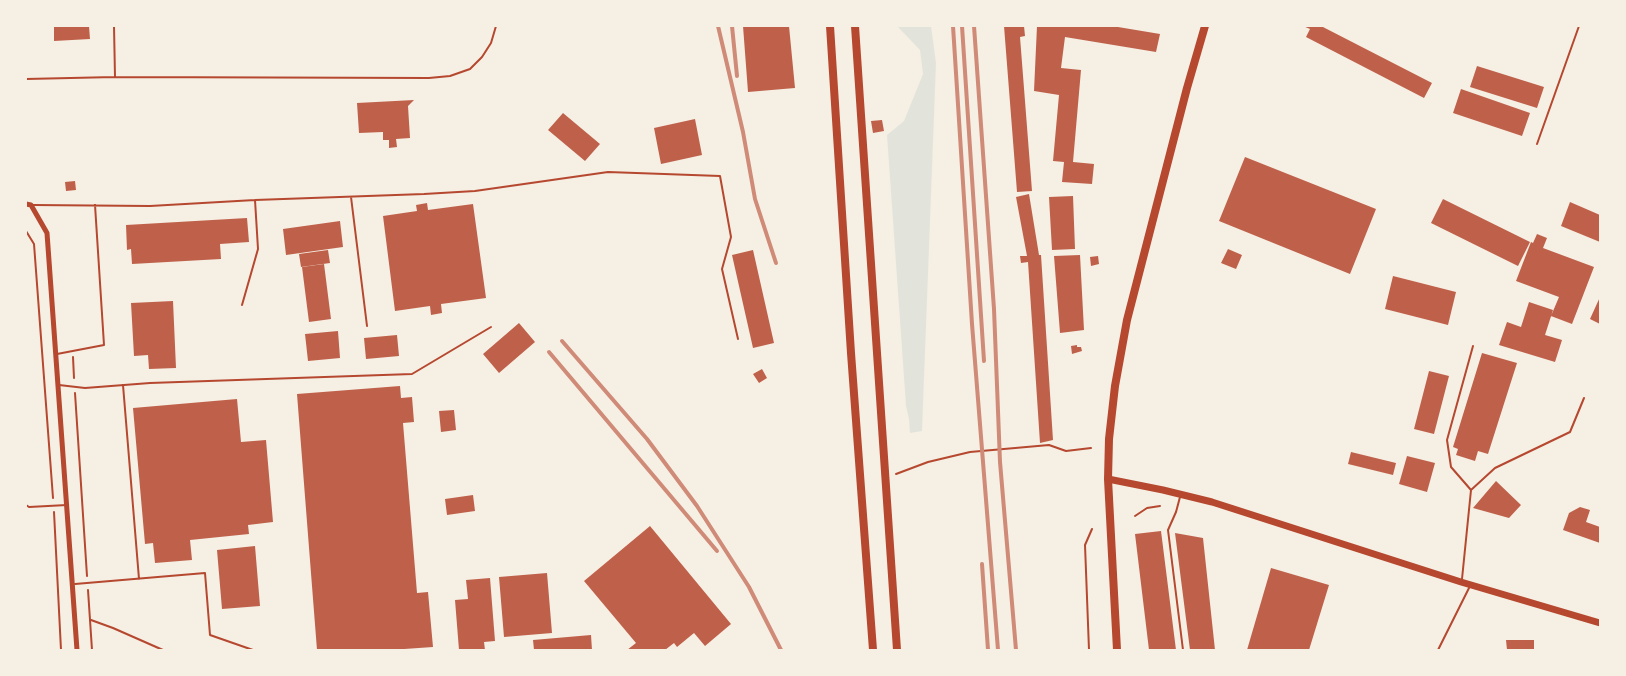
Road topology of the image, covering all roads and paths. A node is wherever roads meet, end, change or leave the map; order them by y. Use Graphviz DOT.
graph roads {
  1 [pos="114,26"];
  2 [pos="496,26"];
  3 [pos="830,26"];
  4 [pos="855,26"];
  5 [pos="1205,26"];
  6 [pos="1579,26"];
  7 [pos="115,76"];
  8 [pos="26,79"];
  9 [pos="1537,144"];
  10 [pos="351,197"];
  11 [pos="255,200"];
  12 [pos="28,204"];
  13 [pos="95,205"];
  14 [pos="26,231"];
  15 [pos="242,305"];
  16 [pos="368,326"];
  17 [pos="490,327"];
  18 [pos="738,339"];
  19 [pos="1473,346"];
  20 [pos="72,351"];
  21 [pos="57,354"];
  22 [pos="59,385"];
  23 [pos="123,385"];
  24 [pos="75,387"];
  25 [pos="1584,398"];
  26 [pos="1091,448"];
  27 [pos="885,478"];
  28 [pos="1108,479"];
  29 [pos="1471,490"];
  30 [pos="1180,495"];
  31 [pos="26,505"];
  32 [pos="67,505"];
  33 [pos="54,506"];
  34 [pos="1160,506"];
  35 [pos="1135,516"];
  36 [pos="1092,529"];
  37 [pos="139,579"];
  38 [pos="1461,582"];
  39 [pos="88,583"];
  40 [pos="72,584"];
  41 [pos="1470,584"];
  42 [pos="90,620"];
  43 [pos="1600,623"];
  44 [pos="61,651"];
  45 [pos="77,651"];
  46 [pos="92,651"];
  47 [pos="163,651"];
  48 [pos="253,651"];
  49 [pos="873,651"];
  50 [pos="897,651"];
  51 [pos="1089,651"];
  52 [pos="1117,651"];
  53 [pos="1183,651"];
  54 [pos="1438,651"];
  1 -- 7 [label="lane"];
  2 -- 7 [label="lane"];
  3 -- 49 [label="main road"];
  4 -- 27 [label="main road"];
  5 -- 28 [label="main road"];
  6 -- 9 [label="lane"];
  7 -- 8 [label="lane"];
  10 -- 11 [label="lane"];
  10 -- 16 [label="lane"];
  10 -- 18 [label="lane"];
  11 -- 13 [label="lane"];
  11 -- 15 [label="lane"];
  12 -- 13 [label="lane"];
  12 -- 21 [label="street"];
  13 -- 20 [label="lane"];
  14 -- 33 [label="path"];
  17 -- 23 [label="lane"];
  19 -- 29 [label="lane"];
  20 -- 21 [label="lane"];
  20 -- 24 [label="path"];
  21 -- 22 [label="street"];
  22 -- 24 [label="lane"];
  22 -- 32 [label="street"];
  23 -- 24 [label="lane"];
  23 -- 37 [label="lane"];
  24 -- 39 [label="path"];
  25 -- 29 [label="lane"];
  26 -- 27 [label="path"];
  27 -- 50 [label="main road"];
  28 -- 30 [label="street"];
  28 -- 52 [label="main road"];
  29 -- 38 [label="lane"];
  30 -- 38 [label="street"];
  30 -- 53 [label="lane"];
  31 -- 33 [label="lane"];
  32 -- 33 [label="lane"];
  32 -- 40 [label="street"];
  33 -- 44 [label="path"];
  34 -- 35 [label="path"];
  36 -- 51 [label="path"];
  37 -- 39 [label="lane"];
  37 -- 48 [label="lane"];
  38 -- 41 [label="street"];
  39 -- 40 [label="lane"];
  39 -- 42 [label="path"];
  40 -- 45 [label="street"];
  41 -- 43 [label="street"];
  41 -- 54 [label="lane"];
  42 -- 46 [label="path"];
  42 -- 47 [label="path"];
}
